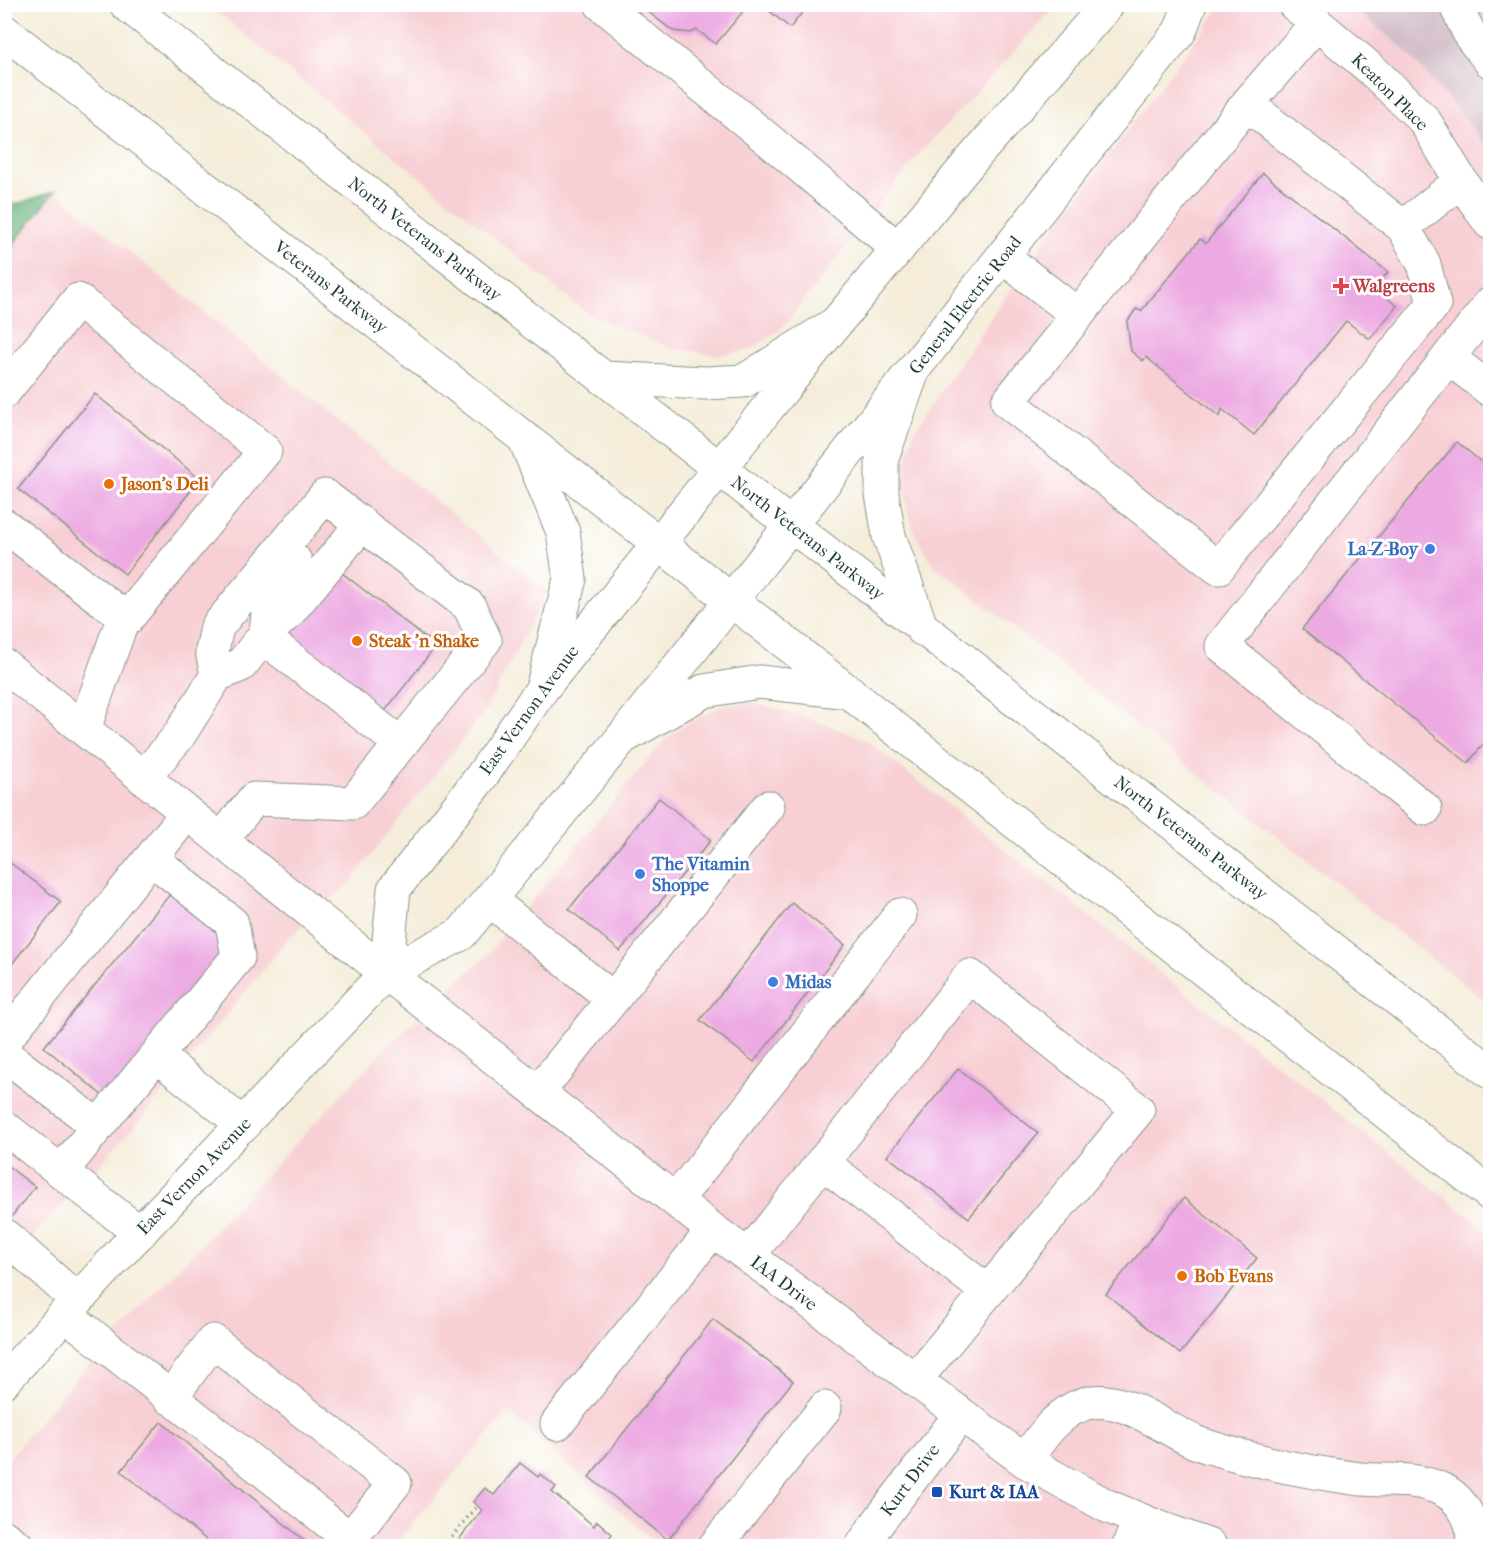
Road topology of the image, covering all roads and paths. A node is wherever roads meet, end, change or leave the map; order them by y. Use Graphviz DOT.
graph roads {
  1 [pos="126,4"];
  2 [pos="601,4"];
  3 [pos="1108,4"];
  4 [pos="1190,4"];
  5 [pos="1455,4"];
  6 [pos="1305,14"];
  7 [pos="4,31"];
  8 [pos="1491,61"];
  9 [pos="1247,104"];
  10 [pos="1461,181"];
  11 [pos="1491,223"];
  12 [pos="1403,227"];
  13 [pos="898,249"];
  14 [pos="1003,257"];
  15 [pos="1491,304"];
  16 [pos="1078,315"];
  17 [pos="836,323"];
  18 [pos="1449,358"];
  19 [pos="913,371"];
  20 [pos="603,378"];
  21 [pos="1491,390"];
  22 [pos="4,392"];
  23 [pos="525,439"];
  24 [pos="720,468"];
  25 [pos="342,509"];
  26 [pos="4,525"];
  27 [pos="791,525"];
  28 [pos="659,543"];
  29 [pos="731,600"];
  30 [pos="127,619"];
  31 [pos="922,629"];
  32 [pos="266,633"];
  33 [pos="4,665"];
  34 [pos="217,675"];
  35 [pos="542,689"];
  36 [pos="850,692"];
  37 [pos="84,729"];
  38 [pos="622,738"];
  39 [pos="401,744"];
  40 [pos="143,778"];
  41 [pos="768,807"];
  42 [pos="1425,809"];
  43 [pos="187,813"];
  44 [pos="221,840"];
  45 [pos="151,858"];
  46 [pos="489,900"];
  47 [pos="900,915"];
  48 [pos="386,973"];
  49 [pos="613,999"];
  50 [pos="4,1041"];
  51 [pos="4,1054"];
  52 [pos="156,1056"];
  53 [pos="1491,1072"];
  54 [pos="538,1092"];
  55 [pos="244,1125"];
  56 [pos="98,1126"];
  57 [pos="4,1127"];
  58 [pos="822,1162"];
  59 [pos="62,1171"];
  60 [pos="1491,1194"];
  61 [pos="676,1200"];
  62 [pos="712,1230"];
  63 [pos="140,1233"];
  64 [pos="4,1235"];
  65 [pos="747,1256"];
  66 [pos="988,1292"];
  67 [pos="71,1307"];
  68 [pos="915,1380"];
  69 [pos="4,1381"];
  70 [pos="170,1398"];
  71 [pos="825,1408"];
  72 [pos="961,1414"];
  73 [pos="558,1424"];
  74 [pos="1024,1461"];
  75 [pos="477,1506"];
  76 [pos="1134,1533"];
  77 [pos="4,1537"];
  78 [pos="16,1546"];
  79 [pos="444,1546"];
  80 [pos="715,1546"];
  81 [pos="862,1546"];
  82 [pos="1210,1546"];
  83 [pos="1471,1546"];
  1 -- 20 [label="main road, North Veterans Parkway"];
  2 -- 13 [label="main road"];
  3 -- 13 [label="main road"];
  4 -- 14 [label="main road, General Electric Road"];
  5 -- 8 [label="main road"];
  6 -- 9 [label="main road"];
  6 -- 10 [label="main road, Keaton Place"];
  7 -- 23 [label="main road, Veterans Parkway"];
  9 -- 12 [label="main road"];
  9 -- 16 [label="main road"];
  10 -- 11 [label="main road, Keaton Place"];
  10 -- 12 [label="main road"];
  12 -- 16 [label="main road"];
  13 -- 17 [label="main road"];
  14 -- 16 [label="main road"];
  14 -- 19 [label="main road, General Electric Road"];
  15 -- 18 [label="main road"];
  17 -- 20 [label="main road"];
  17 -- 24 [label="main road"];
  18 -- 21 [label="main road"];
  18 -- 42 [label="main road"];
  19 -- 27 [label="main road, General Electric Road"];
  19 -- 31 [label="main road"];
  20 -- 24 [label="main road, North Veterans Parkway"];
  22 -- 30 [label="main road"];
  23 -- 28 [label="main road, Veterans Parkway"];
  23 -- 35 [label="main road"];
  24 -- 27 [label="main road, North Veterans Parkway"];
  24 -- 28 [label="main road, East Vernon Avenue"];
  25 -- 32 [label="main road"];
  25 -- 34 [label="main road"];
  25 -- 39 [label="main road"];
  26 -- 30 [label="main road"];
  27 -- 29 [label="main road, General Electric Road"];
  27 -- 31 [label="main road, North Veterans Parkway"];
  28 -- 29 [label="main road"];
  28 -- 35 [label="main road, East Vernon Avenue"];
  29 -- 36 [label="main road"];
  29 -- 38 [label="main road, East Vernon Avenue"];
  30 -- 37 [label="main road"];
  31 -- 53 [label="main road, North Veterans Parkway"];
  32 -- 34 [label="main road"];
  32 -- 39 [label="main road"];
  33 -- 37 [label="main road, IAA Drive"];
  34 -- 40 [label="main road"];
  35 -- 48 [label="main road, East Vernon Avenue"];
  36 -- 38 [label="main road"];
  36 -- 60 [label="main road"];
  37 -- 40 [label="main road, IAA Drive"];
  38 -- 46 [label="main road, East Vernon Avenue"];
  39 -- 44 [label="main road"];
  40 -- 43 [label="main road, IAA Drive"];
  41 -- 49 [label="main road"];
  43 -- 44 [label="main road, IAA Drive"];
  43 -- 45 [label="main road"];
  44 -- 48 [label="main road, IAA Drive"];
  45 -- 50 [label="main road"];
  45 -- 52 [label="main road"];
  46 -- 48 [label="main road, East Vernon Avenue"];
  46 -- 49 [label="main road"];
  47 -- 61 [label="main road"];
  48 -- 54 [label="main road, IAA Drive"];
  48 -- 55 [label="main road, East Vernon Avenue"];
  49 -- 54 [label="main road"];
  51 -- 56 [label="main road"];
  52 -- 55 [label="main road"];
  52 -- 56 [label="main road"];
  54 -- 61 [label="main road, IAA Drive"];
  55 -- 63 [label="main road, East Vernon Avenue"];
  56 -- 59 [label="main road"];
  57 -- 59 [label="main road"];
  58 -- 65 [label="main road"];
  58 -- 66 [label="main road"];
  58 -- 66 [label="main road"];
  59 -- 63 [label="main road"];
  61 -- 62 [label="main road, IAA Drive"];
  62 -- 65 [label="main road, IAA Drive"];
  62 -- 73 [label="main road"];
  63 -- 67 [label="main road, East Vernon Avenue"];
  64 -- 67 [label="main road"];
  65 -- 68 [label="main road, IAA Drive"];
  66 -- 68 [label="main road"];
  67 -- 69 [label="main road, East Vernon Avenue"];
  67 -- 70 [label="main road"];
  68 -- 72 [label="main road, IAA Drive"];
  70 -- 70 [label="main road"];
  71 -- 80 [label="main road"];
  72 -- 74 [label="main road, IAA Drive"];
  72 -- 81 [label="main road, Kurt Drive"];
  74 -- 76 [label="main road, IAA Drive"];
  74 -- 83 [label="main road"];
  75 -- 79 [label="path"];
  76 -- 82 [label="main road, IAA Drive"];
  77 -- 78 [label="main road"];
}
